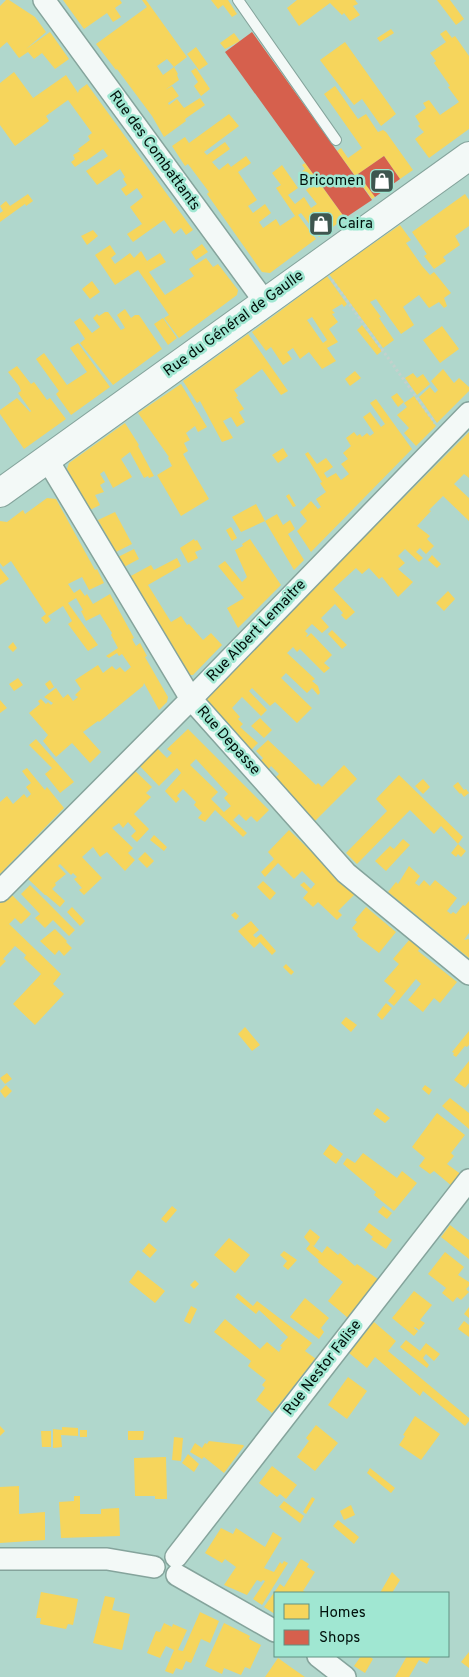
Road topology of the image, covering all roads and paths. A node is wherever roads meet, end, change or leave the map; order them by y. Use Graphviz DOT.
graph roads {
  1 [pos="44,0"];
  2 [pos="238,0"];
  3 [pos="336,140"];
  4 [pos="469,156"];
  5 [pos="320,263"];
  6 [pos="265,302"];
  7 [pos="469,412"];
  8 [pos="445,437"];
  9 [pos="46,459"];
  10 [pos="0,493"];
  11 [pos="191,700"];
  12 [pos="0,890"];
  13 [pos="469,974"];
  14 [pos="469,1180"];
  15 [pos="0,1559"];
  16 [pos="176,1566"];
  17 [pos="274,1631"];
  18 [pos="319,1657"];
  19 [pos="345,1677"];
  1 -- 6 [label="street, Rue des Combattants"];
  2 -- 3 [label="lane"];
  4 -- 5 [label="main road, Rue du Général de Gaulle"];
  5 -- 6 [label="main road, Rue du Général de Gaulle"];
  5 -- 8 [label="path"];
  6 -- 9 [label="main road, Rue du Général de Gaulle"];
  7 -- 8 [label="street, Rue Albert Lemaitre"];
  8 -- 11 [label="street, Rue Albert Lemaitre"];
  9 -- 10 [label="main road, Rue du Général de Gaulle"];
  9 -- 11 [label="street, Rue Depasse"];
  11 -- 12 [label="street, Rue Albert Lemaitre"];
  11 -- 13 [label="street, Rue Depasse"];
  14 -- 16 [label="street, Rue Nestor Falise"];
  15 -- 16 [label="street"];
  16 -- 17 [label="street"];
  18 -- 19 [label="street"];
}
